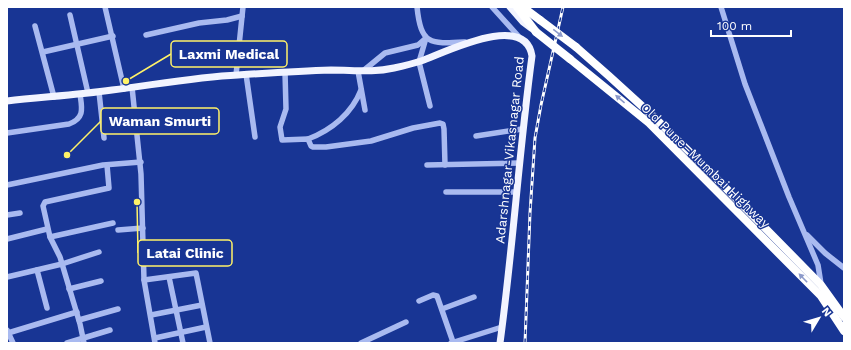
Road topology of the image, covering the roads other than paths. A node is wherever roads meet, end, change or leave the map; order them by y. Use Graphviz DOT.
graph roads {
  1 [pos="105,7"];
  2 [pos="243,7"];
  3 [pos="417,7"];
  4 [pos="492,7"];
  5 [pos="510,7"];
  6 [pos="517,7"];
  7 [pos="721,7"];
  8 [pos="526,10"];
  9 [pos="70,15"];
  10 [pos="242,16"];
  11 [pos="35,26"];
  12 [pos="536,32"];
  13 [pos="146,35"];
  14 [pos="112,36"];
  15 [pos="426,38"];
  16 [pos="521,39"];
  17 [pos="469,42"];
  18 [pos="77,44"];
  19 [pos="43,52"];
  20 [pos="420,62"];
  21 [pos="360,71"];
  22 [pos="285,72"];
  23 [pos="246,74"];
  24 [pos="236,75"];
  25 [pos="132,87"];
  26 [pos="124,89"];
  27 [pos="361,90"];
  28 [pos="99,92"];
  29 [pos="88,93"];
  30 [pos="80,94"];
  31 [pos="54,96"];
  32 [pos="7,102"];
  33 [pos="430,106"];
  34 [pos="365,110"];
  35 [pos="522,129"];
  36 [pos="7,133"];
  37 [pos="476,136"];
  38 [pos="255,137"];
  39 [pos="104,138"];
  40 [pos="308,139"];
  41 [pos="141,162"];
  42 [pos="519,163"];
  43 [pos="107,165"];
  44 [pos="426,165"];
  45 [pos="445,165"];
  46 [pos="7,185"];
  47 [pos="446,192"];
  48 [pos="516,192"];
  49 [pos="20,213"];
  50 [pos="7,216"];
  51 [pos="113,223"];
  52 [pos="143,228"];
  53 [pos="47,229"];
  54 [pos="118,230"];
  55 [pos="805,233"];
  56 [pos="50,237"];
  57 [pos="7,239"];
  58 [pos="99,252"];
  59 [pos="62,264"];
  60 [pos="844,268"];
  61 [pos="37,270"];
  62 [pos="7,277"];
  63 [pos="169,277"];
  64 [pos="144,280"];
  65 [pos="101,281"];
  66 [pos="821,285"];
  67 [pos="69,289"];
  68 [pos="821,296"];
  69 [pos="474,297"];
  70 [pos="419,301"];
  71 [pos="202,305"];
  72 [pos="47,308"];
  73 [pos="118,309"];
  74 [pos="442,309"];
  75 [pos="176,310"];
  76 [pos="77,312"];
  77 [pos="151,315"];
  78 [pos="844,317"];
  79 [pos="79,320"];
  80 [pos="406,322"];
  81 [pos="206,327"];
  82 [pos="502,327"];
  83 [pos="110,330"];
  84 [pos="8,331"];
  85 [pos="844,331"];
  86 [pos="181,332"];
  87 [pos="84,340"];
  88 [pos="155,340"];
  89 [pos="452,342"];
  90 [pos="12,343"];
  91 [pos="67,343"];
  92 [pos="183,343"];
  93 [pos="210,343"];
  94 [pos="362,343"];
  95 [pos="500,343"];
  1 -- 14 [label="street"];
  2 -- 10 [label="street"];
  3 -- 15 [label="street"];
  4 -- 16 [label="street"];
  5 -- 12 [label="main road"];
  6 -- 8 [label="highway, Old Pune–Mumbai Highway"];
  7 -- 55 [label="street"];
  8 -- 12 [label="highway, Old Pune–Mumbai Highway"];
  8 -- 66 [label="highway, Old Pune–Mumbai Highway, one-way, bridge"];
  9 -- 18 [label="street"];
  10 -- 13 [label="street"];
  10 -- 24 [label="street"];
  11 -- 19 [label="street"];
  68 -- 12 [label="highway, Old Pune–Mumbai Highway, one-way, bridge"];
  14 -- 18 [label="street"];
  14 -- 26 [label="street"];
  15 -- 17 [label="street"];
  15 -- 20 [label="street"];
  15 -- 21 [label="street"];
  16 -- 17 [label="main road, Adarshnagar-Vikasnagar Road"];
  16 -- 35 [label="main road, Adarshnagar-Vikasnagar Road"];
  17 -- 20 [label="main road, Adarshnagar-Vikasnagar Road"];
  18 -- 19 [label="street"];
  18 -- 29 [label="street"];
  19 -- 31 [label="street"];
  20 -- 21 [label="main road, Adarshnagar-Vikasnagar Road"];
  20 -- 33 [label="street"];
  21 -- 22 [label="main road, Adarshnagar-Vikasnagar Road"];
  21 -- 27 [label="street"];
  22 -- 23 [label="main road, Adarshnagar-Vikasnagar Road"];
  22 -- 40 [label="street"];
  23 -- 24 [label="main road, Adarshnagar-Vikasnagar Road"];
  23 -- 38 [label="street"];
  24 -- 25 [label="main road, Adarshnagar-Vikasnagar Road"];
  25 -- 26 [label="main road, Adarshnagar-Vikasnagar Road"];
  25 -- 41 [label="street"];
  26 -- 28 [label="main road, Adarshnagar-Vikasnagar Road"];
  27 -- 34 [label="street"];
  27 -- 40 [label="street"];
  28 -- 29 [label="main road, Adarshnagar-Vikasnagar Road"];
  28 -- 39 [label="street"];
  29 -- 30 [label="main road, Adarshnagar-Vikasnagar Road"];
  30 -- 31 [label="main road, Adarshnagar-Vikasnagar Road"];
  30 -- 36 [label="street"];
  31 -- 32 [label="main road, Adarshnagar-Vikasnagar Road"];
  35 -- 37 [label="street"];
  35 -- 42 [label="main road, Adarshnagar-Vikasnagar Road"];
  40 -- 45 [label="street"];
  41 -- 43 [label="street"];
  41 -- 52 [label="street"];
  42 -- 45 [label="street"];
  42 -- 48 [label="main road, Adarshnagar-Vikasnagar Road"];
  43 -- 46 [label="street"];
  43 -- 53 [label="street"];
  44 -- 45 [label="street"];
  47 -- 48 [label="street"];
  48 -- 82 [label="main road, Adarshnagar-Vikasnagar Road"];
  49 -- 50 [label="street"];
  51 -- 56 [label="street"];
  52 -- 54 [label="street"];
  52 -- 64 [label="street"];
  53 -- 56 [label="street"];
  53 -- 57 [label="street"];
  55 -- 60 [label="street"];
  55 -- 66 [label="street"];
  56 -- 59 [label="street"];
  58 -- 59 [label="street"];
  59 -- 61 [label="street"];
  59 -- 67 [label="street"];
  61 -- 62 [label="street"];
  61 -- 72 [label="street"];
  63 -- 64 [label="street"];
  63 -- 71 [label="street"];
  63 -- 75 [label="street"];
  64 -- 77 [label="street"];
  65 -- 67 [label="street"];
  66 -- 68 [label="street"];
  66 -- 78 [label="highway, Old Pune–Mumbai Highway"];
  67 -- 76 [label="street"];
  68 -- 85 [label="highway, Old Pune–Mumbai Highway"];
  69 -- 74 [label="street"];
  70 -- 74 [label="street"];
  71 -- 75 [label="street"];
  71 -- 81 [label="street"];
  73 -- 79 [label="street"];
  74 -- 89 [label="street"];
  75 -- 77 [label="street"];
  75 -- 86 [label="street"];
  76 -- 79 [label="street"];
  76 -- 84 [label="street"];
  77 -- 88 [label="street"];
  79 -- 87 [label="street"];
  80 -- 94 [label="street"];
  81 -- 86 [label="street"];
  81 -- 93 [label="street"];
  82 -- 89 [label="street"];
  82 -- 95 [label="main road, Adarshnagar-Vikasnagar Road"];
  83 -- 87 [label="street"];
  84 -- 90 [label="street"];
  86 -- 88 [label="street"];
  86 -- 92 [label="street"];
  87 -- 91 [label="street"];
}
